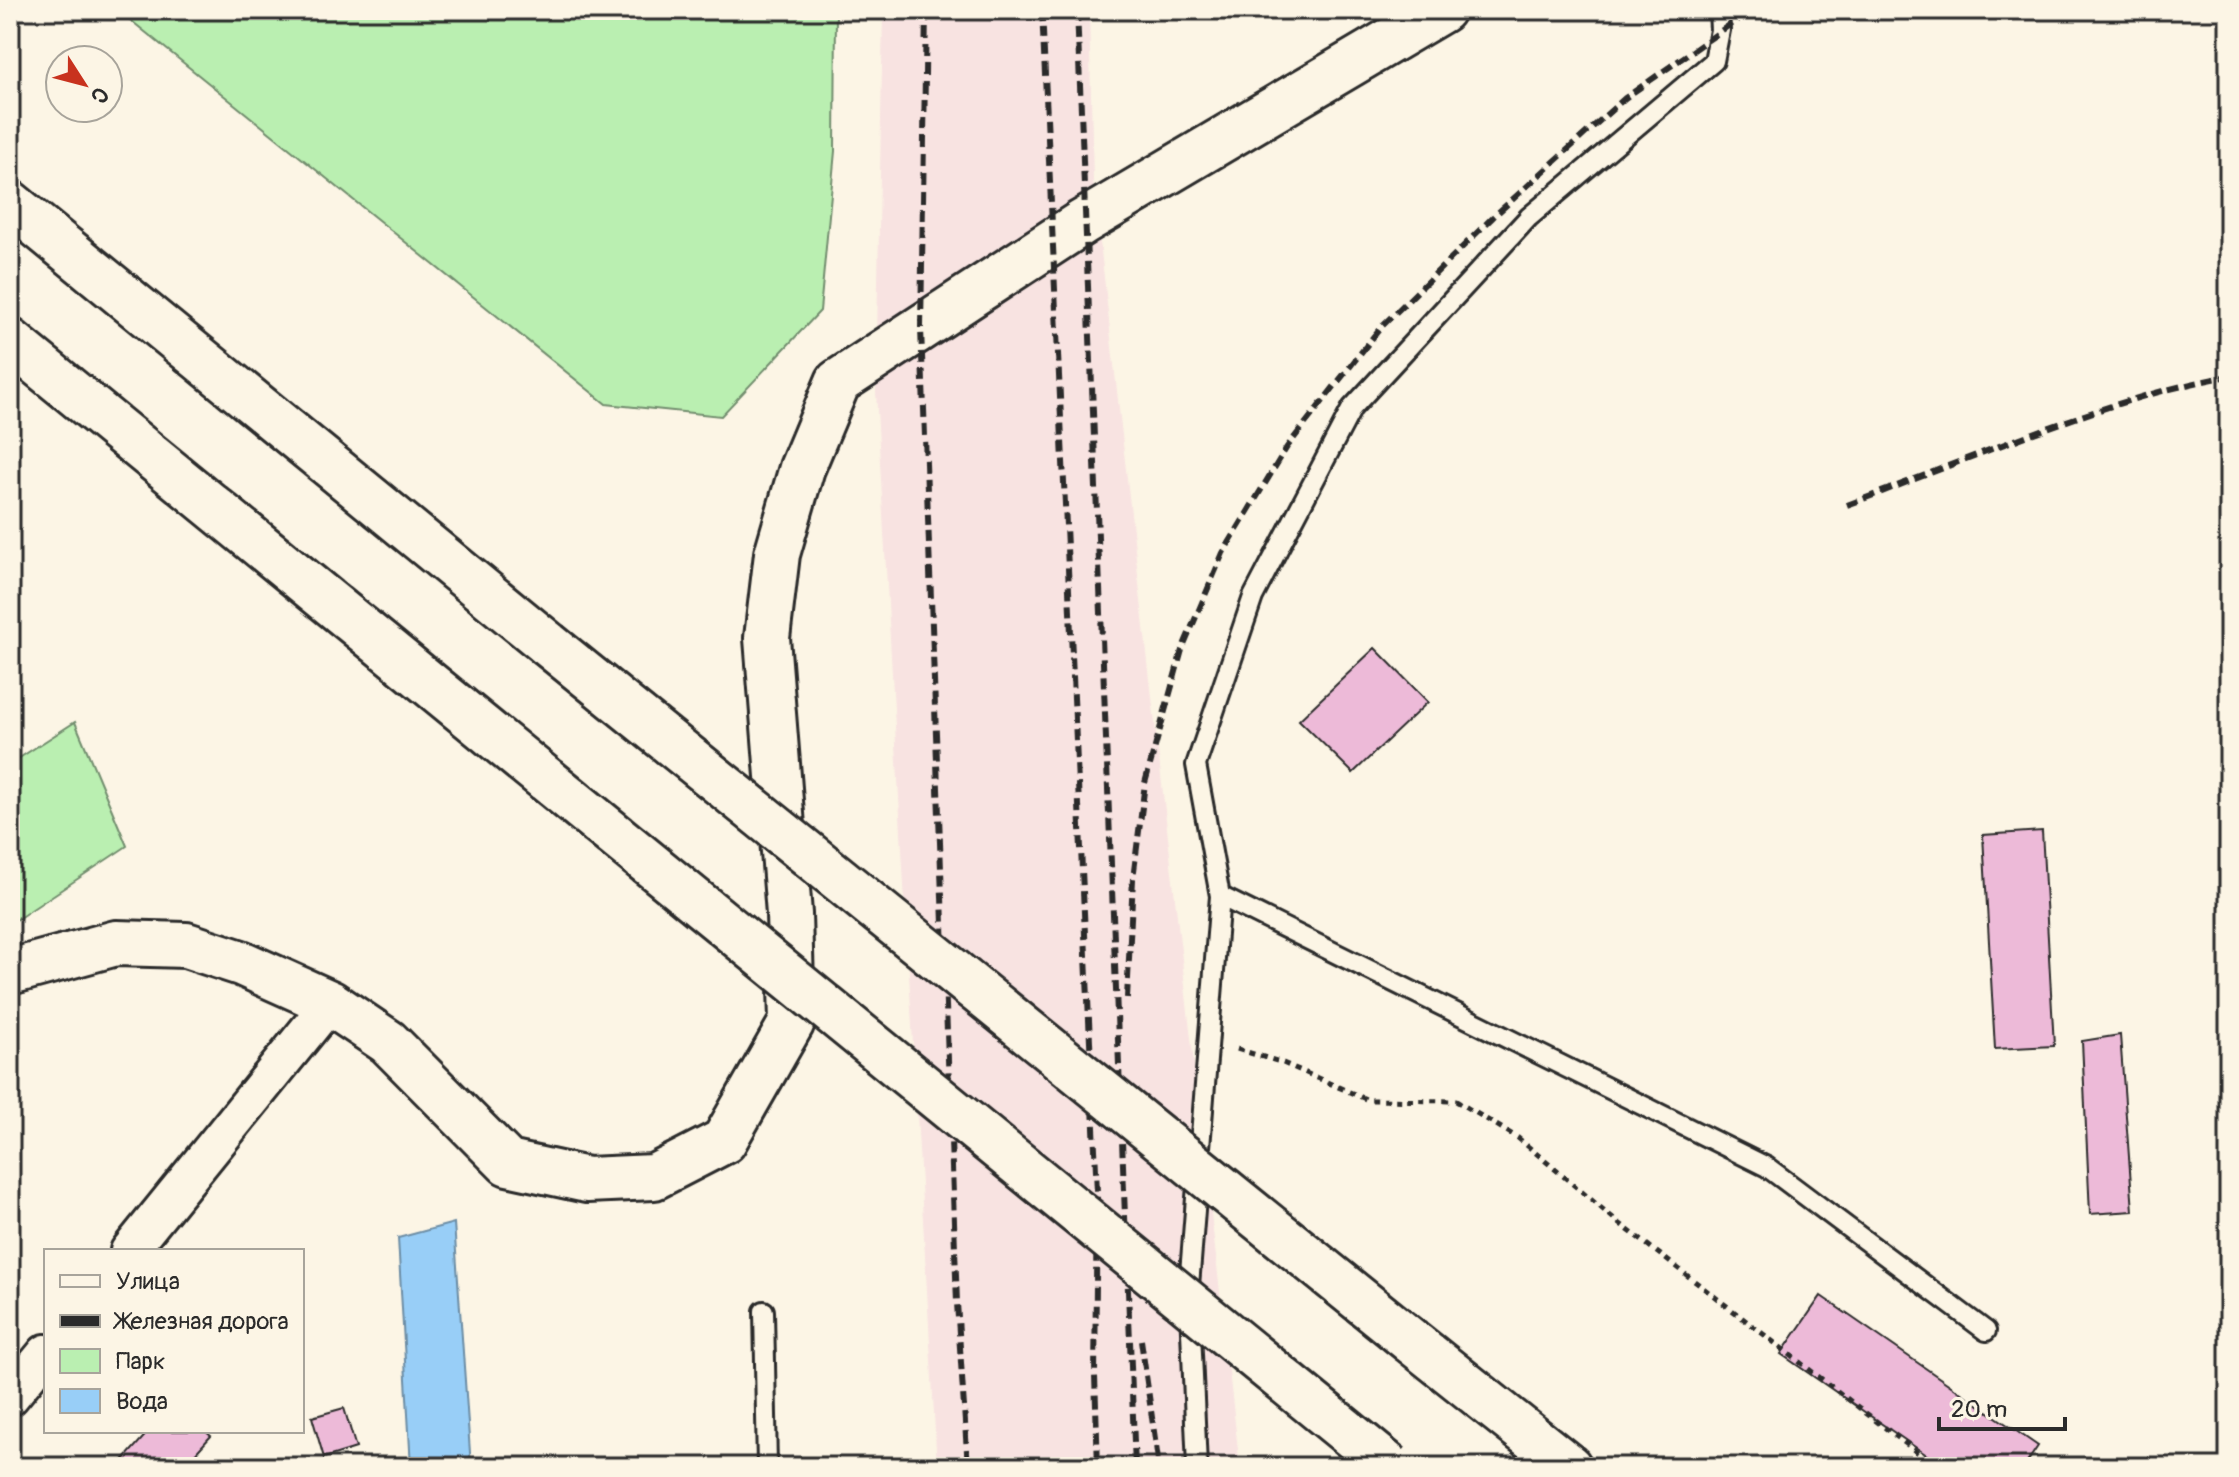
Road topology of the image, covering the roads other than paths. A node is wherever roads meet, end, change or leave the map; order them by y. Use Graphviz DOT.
graph roads {
  1 [pos="1442,10"];
  2 [pos="1719,10"];
  3 [pos="10,203"];
  4 [pos="10,341"];
  5 [pos="1220,896"];
  6 [pos="10,972"];
  7 [pos="330,1003"];
  8 [pos="131,1249"];
  9 [pos="764,1311"];
  10 [pos="1986,1331"];
  11 [pos="44,1355"];
  12 [pos="10,1397"];
  13 [pos="767,1467"];
  14 [pos="1197,1467"];
  15 [pos="1390,1467"];
  16 [pos="1569,1467"];
  1 -- 7 [label="main road"];
  2 -- 5 [label="lane"];
  3 -- 16 [label="main road, bridge"];
  4 -- 15 [label="main road, bridge"];
  5 -- 10 [label="lane"];
  5 -- 14 [label="lane"];
  6 -- 7 [label="main road"];
  7 -- 8 [label="street"];
  9 -- 13 [label="lane"];
  11 -- 12 [label="street"];
}
